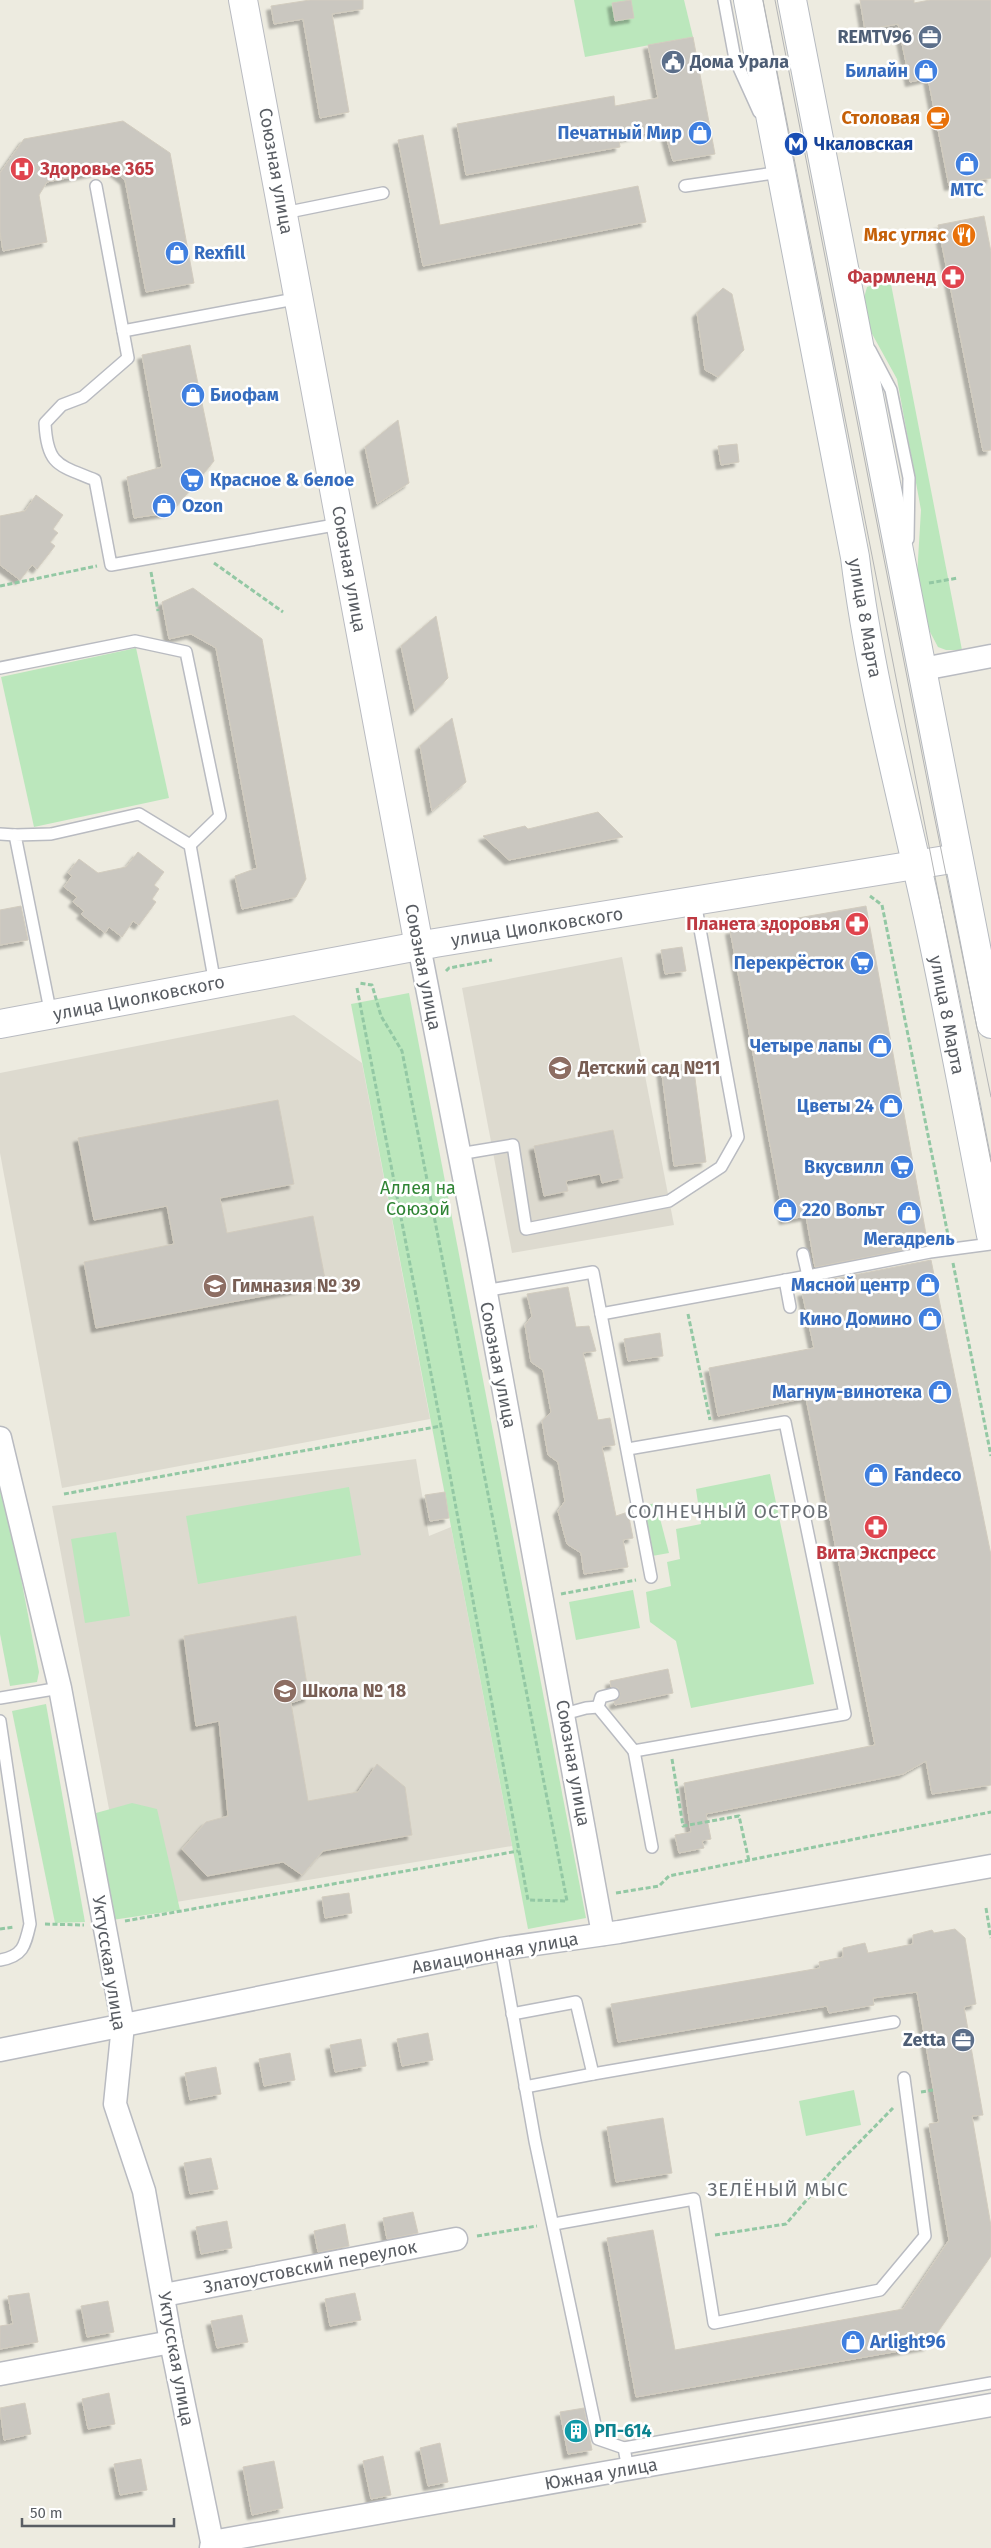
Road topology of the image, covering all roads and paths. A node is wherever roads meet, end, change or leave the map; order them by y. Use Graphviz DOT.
graph roads {
  1 [pos="243,0"];
  2 [pos="724,0"];
  3 [pos="748,0"];
  4 [pos="792,0"];
  5 [pos="779,161"];
  6 [pos="96,186"];
  7 [pos="685,186"];
  8 [pos="383,193"];
  9 [pos="284,213"];
  10 [pos="300,298"];
  11 [pos="122,331"];
  12 [pos="340,524"];
  13 [pos="208,559"];
  14 [pos="110,565"];
  15 [pos="150,569"];
  16 [pos="0,586"];
  17 [pos="158,611"];
  18 [pos="283,612"];
  19 [pos="991,656"];
  20 [pos="0,668"];
  21 [pos="923,669"];
  22 [pos="0,834"];
  23 [pos="15,835"];
  24 [pos="190,845"];
  25 [pos="958,858"];
  26 [pos="916,866"];
  27 [pos="875,899"];
  28 [pos="695,902"];
  29 [pos="419,946"];
  30 [pos="214,984"];
  31 [pos="372,985"];
  32 [pos="358,988"];
  33 [pos="51,1015"];
  34 [pos="0,1024"];
  35 [pos="991,1024"];
  36 [pos="459,1154"];
  37 [pos="991,1235"];
  38 [pos="991,1244"];
  39 [pos="951,1250"];
  40 [pos="803,1254"];
  41 [pos="808,1276"];
  42 [pos="785,1280"];
  43 [pos="484,1291"];
  44 [pos="790,1307"];
  45 [pos="601,1314"];
  46 [pos="441,1426"];
  47 [pos="0,1438"];
  48 [pos="628,1449"];
  49 [pos="991,1456"];
  50 [pos="64,1494"];
  51 [pos="651,1577"];
  52 [pos="555,1595"];
  53 [pos="60,1688"];
  54 [pos="613,1694"];
  55 [pos="0,1698"];
  56 [pos="598,1707"];
  57 [pos="564,1714"];
  58 [pos="0,1721"];
  59 [pos="670,1746"];
  60 [pos="634,1751"];
  61 [pos="991,1812"];
  62 [pos="652,1847"];
  63 [pos="518,1851"];
  64 [pos="749,1861"];
  65 [pos="991,1866"];
  66 [pos="613,1894"];
  67 [pos="986,1908"];
  68 [pos="30,1924"];
  69 [pos="104,1925"];
  70 [pos="603,1934"];
  71 [pos="991,1938"];
  72 [pos="501,1949"];
  73 [pos="0,1960"];
  74 [pos="512,2014"];
  75 [pos="894,2022"];
  76 [pos="123,2025"];
  77 [pos="0,2050"];
  78 [pos="593,2074"];
  79 [pos="904,2078"];
  80 [pos="525,2087"];
  81 [pos="933,2090"];
  82 [pos="906,2095"];
  83 [pos="554,2224"];
  84 [pos="700,2238"];
  85 [pos="456,2239"];
  86 [pos="164,2295"];
  87 [pos="171,2342"];
  88 [pos="0,2374"];
  89 [pos="991,2383"];
  90 [pos="991,2405"];
  91 [pos="626,2459"];
  92 [pos="211,2545"];
  1 -- 9 [label="main road, Союзная улица"];
  2 -- 5 [label="lane"];
  3 -- 5 [label="main road, улица 8 Марта"];
  4 -- 21 [label="main road"];
  5 -- 7 [label="lane"];
  5 -- 26 [label="main road, улица 8 Марта"];
  6 -- 11 [label="lane"];
  8 -- 9 [label="lane"];
  9 -- 10 [label="main road, Союзная улица"];
  10 -- 11 [label="lane"];
  10 -- 12 [label="main road, Союзная улица"];
  11 -- 14 [label="lane"];
  12 -- 14 [label="lane"];
  12 -- 29 [label="main road, Союзная улица"];
  13 -- 18 [label="path"];
  14 -- 16 [label="path"];
  15 -- 17 [label="path"];
  19 -- 21 [label="street"];
  20 -- 24 [label="lane"];
  21 -- 25 [label="main road"];
  22 -- 23 [label="lane"];
  23 -- 24 [label="lane"];
  23 -- 33 [label="lane"];
  24 -- 30 [label="lane"];
  25 -- 26 [label="main road, улица Циолковского"];
  25 -- 35 [label="main road"];
  26 -- 28 [label="main road, улица Циолковского"];
  26 -- 37 [label="main road, улица 8 Марта"];
  27 -- 39 [label="path"];
  28 -- 29 [label="main road, улица Циолковского"];
  28 -- 36 [label="lane"];
  29 -- 30 [label="main road, улица Циолковского"];
  29 -- 36 [label="street, Союзная улица"];
  30 -- 33 [label="main road, улица Циолковского"];
  31 -- 63 [label="path"];
  32 -- 46 [label="path"];
  33 -- 34 [label="main road, улица Циолковского"];
  36 -- 43 [label="street, Союзная улица"];
  38 -- 39 [label="lane"];
  39 -- 41 [label="lane"];
  39 -- 49 [label="path"];
  40 -- 41 [label="lane"];
  41 -- 42 [label="lane"];
  42 -- 44 [label="lane"];
  42 -- 45 [label="lane"];
  43 -- 45 [label="lane"];
  43 -- 57 [label="street, Союзная улица"];
  45 -- 48 [label="lane"];
  46 -- 50 [label="path"];
  46 -- 63 [label="path"];
  47 -- 53 [label="street, Уктусская улица"];
  48 -- 51 [label="lane"];
  48 -- 59 [label="lane"];
  51 -- 52 [label="path"];
  53 -- 55 [label="lane"];
  53 -- 69 [label="street, Уктусская улица"];
  54 -- 56 [label="lane"];
  56 -- 57 [label="lane"];
  56 -- 60 [label="lane"];
  57 -- 70 [label="street, Союзная улица"];
  58 -- 68 [label="lane"];
  59 -- 60 [label="lane"];
  59 -- 64 [label="path"];
  60 -- 62 [label="lane"];
  61 -- 64 [label="path"];
  63 -- 69 [label="path"];
  64 -- 66 [label="path"];
  65 -- 70 [label="street, Авиационная улица"];
  67 -- 71 [label="path"];
  68 -- 69 [label="path"];
  68 -- 73 [label="lane"];
  69 -- 76 [label="street, Уктусская улица"];
  70 -- 72 [label="street, Авиационная улица"];
  72 -- 74 [label="lane"];
  72 -- 76 [label="street, Авиационная улица"];
  74 -- 78 [label="lane"];
  74 -- 80 [label="lane"];
  75 -- 78 [label="lane"];
  76 -- 77 [label="street, Авиационная улица"];
  76 -- 86 [label="street, Уктусская улица"];
  78 -- 80 [label="lane"];
  79 -- 82 [label="lane"];
  80 -- 83 [label="lane"];
  81 -- 82 [label="path"];
  82 -- 84 [label="path"];
  82 -- 84 [label="lane"];
  83 -- 84 [label="lane"];
  83 -- 85 [label="path"];
  83 -- 91 [label="lane"];
  85 -- 86 [label="street, Златоустовский переулок"];
  86 -- 87 [label="street, Уктусская улица"];
  87 -- 88 [label="street"];
  87 -- 92 [label="street, Уктусская улица"];
  89 -- 91 [label="lane"];
  90 -- 91 [label="street, Южная улица"];
  91 -- 92 [label="street, Южная улица"];
}
